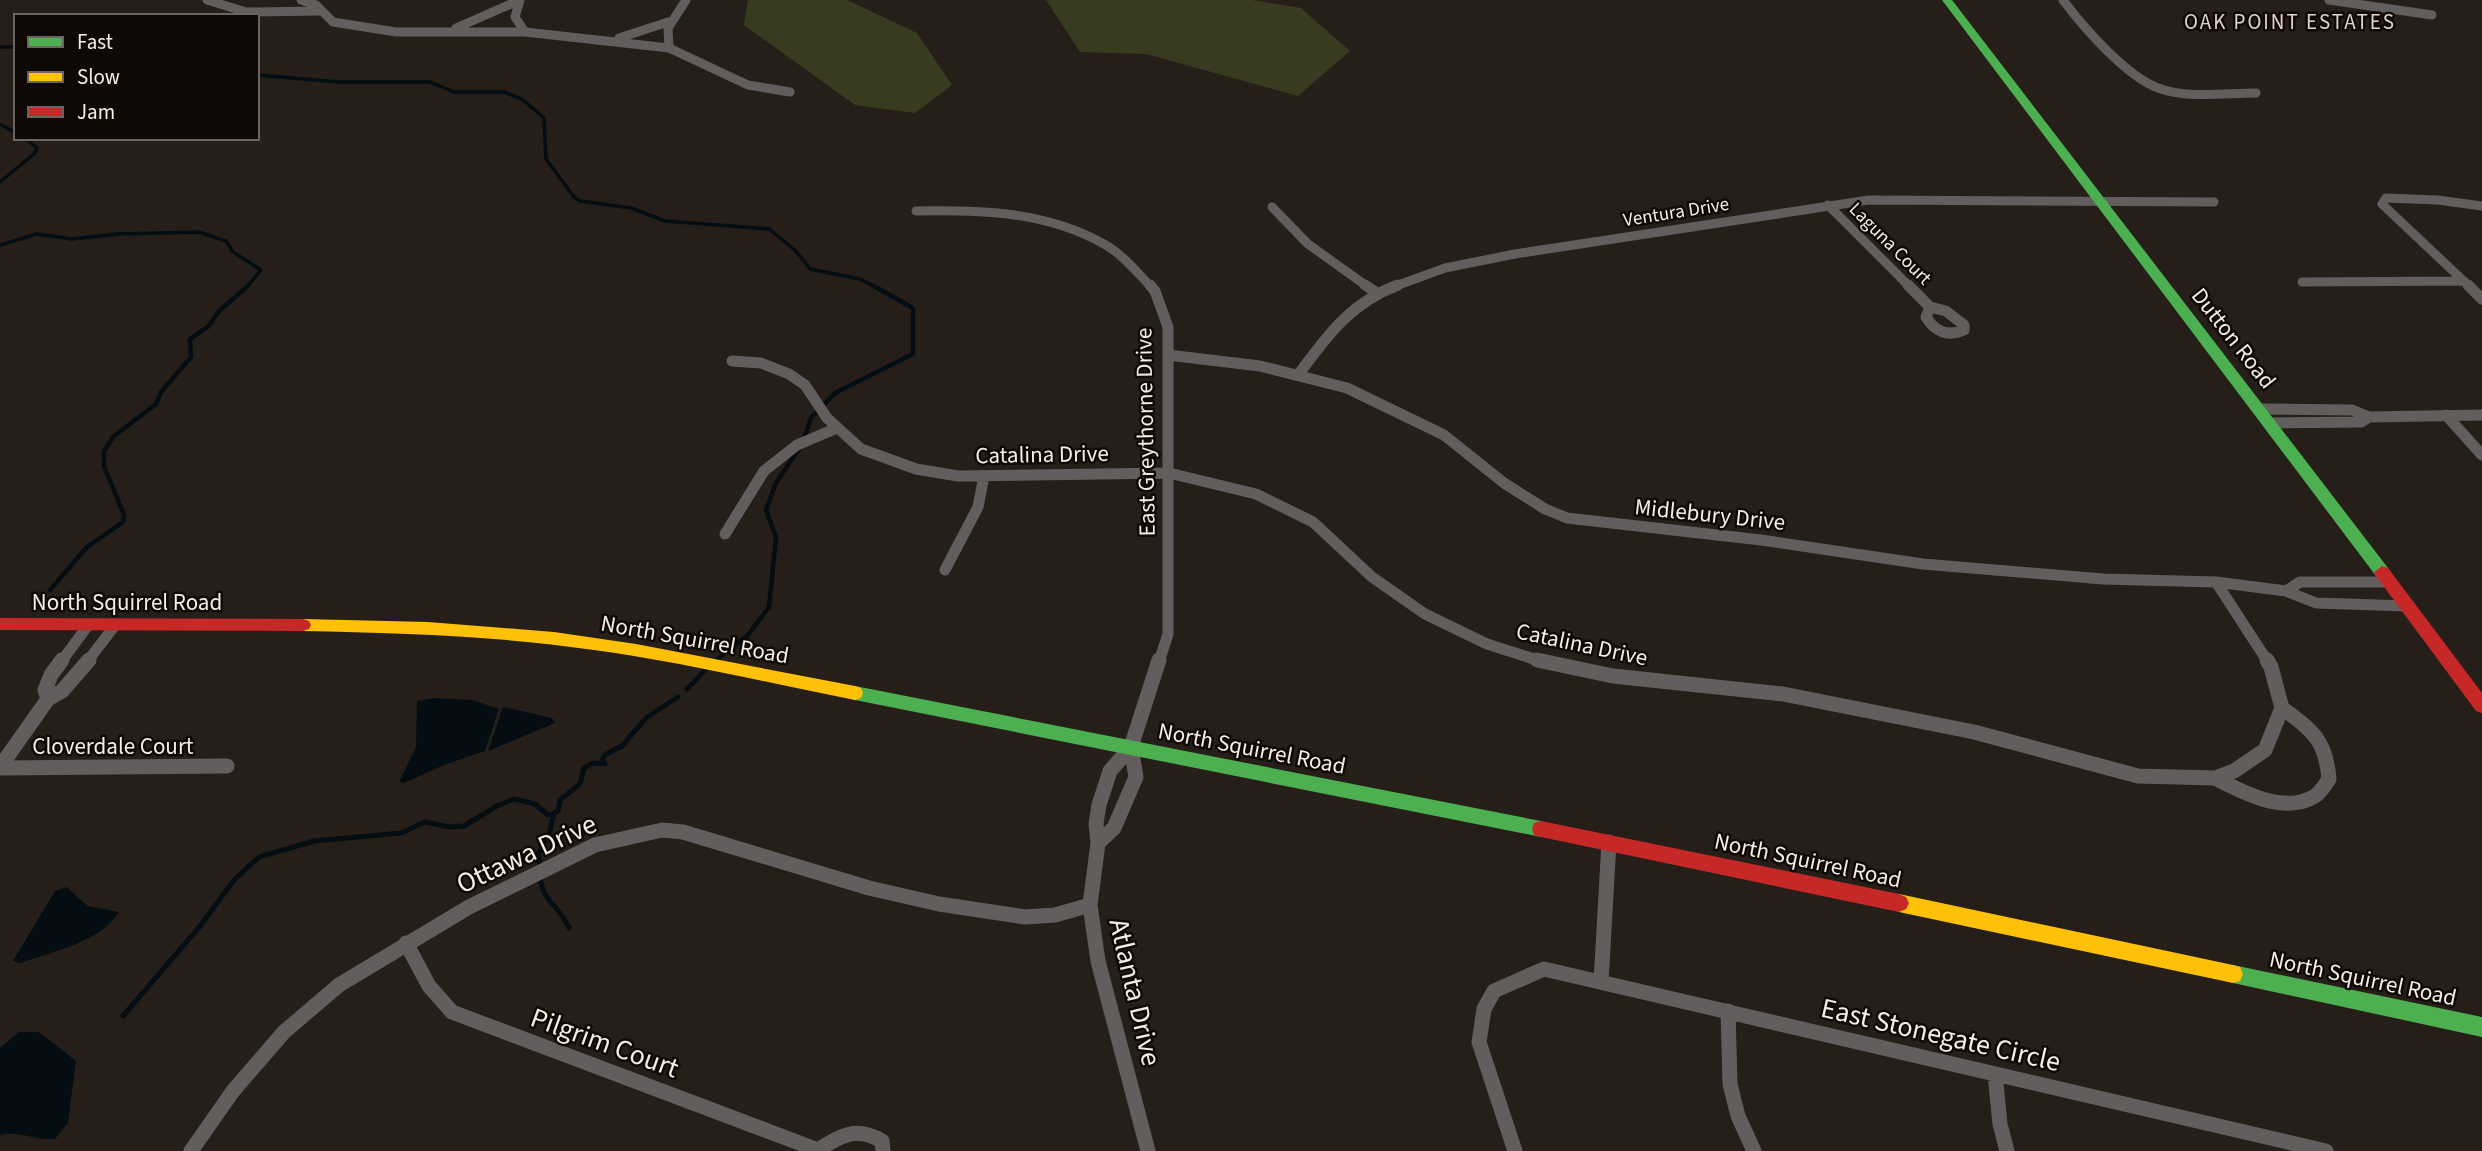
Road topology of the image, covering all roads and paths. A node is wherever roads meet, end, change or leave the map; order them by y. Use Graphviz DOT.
graph roads {
  1 [pos="207,0"];
  2 [pos="301,0"];
  3 [pos="520,0"];
  4 [pos="686,0"];
  5 [pos="1947,0"];
  6 [pos="2063,0"];
  7 [pos="2329,0"];
  8 [pos="320,11"];
  9 [pos="2432,15"];
  10 [pos="668,22"];
  11 [pos="446,32"];
  12 [pos="524,32"];
  13 [pos="613,40"];
  14 [pos="669,48"];
  15 [pos="790,92"];
  16 [pos="2256,93"];
  17 [pos="2384,201"];
  18 [pos="2101,202"];
  19 [pos="2214,202"];
  20 [pos="1828,205"];
  21 [pos="2482,206"];
  22 [pos="1272,207"];
  23 [pos="916,211"];
  24 [pos="2463,281"];
  25 [pos="2302,282"];
  26 [pos="1377,293"];
  27 [pos="2482,299"];
  28 [pos="1930,307"];
  29 [pos="1168,355"];
  30 [pos="732,361"];
  31 [pos="1297,375"];
  32 [pos="2259,408"];
  33 [pos="2446,415"];
  34 [pos="2482,415"];
  35 [pos="2369,417"];
  36 [pos="2270,423"];
  37 [pos="837,428"];
  38 [pos="2482,455"];
  39 [pos="1168,473"];
  40 [pos="984,476"];
  41 [pos="725,534"];
  42 [pos="945,570"];
  43 [pos="2216,582"];
  44 [pos="2390,582"];
  45 [pos="2286,591"];
  46 [pos="2408,606"];
  47 [pos="0,624"];
  48 [pos="89,624"];
  49 [pos="116,624"];
  50 [pos="48,699"];
  51 [pos="2482,706"];
  52 [pos="2282,708"];
  53 [pos="1131,747"];
  54 [pos="227,766"];
  55 [pos="0,767"];
  56 [pos="2215,778"];
  57 [pos="1609,842"];
  58 [pos="1098,844"];
  59 [pos="1090,905"];
  60 [pos="406,943"];
  61 [pos="1544,969"];
  62 [pos="1601,982"];
  63 [pos="1728,1012"];
  64 [pos="2482,1027"];
  65 [pos="1995,1074"];
  66 [pos="818,1150"];
  67 [pos="191,1151"];
  68 [pos="883,1151"];
  69 [pos="1148,1151"];
  70 [pos="1515,1151"];
  71 [pos="1754,1151"];
  72 [pos="2007,1151"];
  73 [pos="2326,1151"];
  1 -- 8 [label="street"];
  2 -- 8 [label="street"];
  3 -- 11 [label="street"];
  3 -- 12 [label="street"];
  4 -- 10 [label="street"];
  5 -- 18 [label="street, Dutton Road"];
  6 -- 16 [label="street"];
  7 -- 9 [label="street"];
  8 -- 11 [label="street"];
  10 -- 13 [label="street"];
  10 -- 14 [label="street"];
  11 -- 12 [label="street"];
  12 -- 13 [label="street"];
  13 -- 14 [label="street"];
  14 -- 15 [label="street"];
  17 -- 21 [label="street"];
  17 -- 24 [label="street"];
  18 -- 19 [label="street"];
  18 -- 20 [label="street, Ventura Drive"];
  18 -- 32 [label="street, Dutton Road"];
  20 -- 26 [label="street, Ventura Drive"];
  20 -- 28 [label="street, Laguna Court"];
  22 -- 26 [label="street"];
  23 -- 29 [label="street, East Greythorne Drive"];
  24 -- 25 [label="street"];
  24 -- 27 [label="street"];
  26 -- 31 [label="street, Ventura Drive"];
  29 -- 31 [label="street, Midlebury Drive"];
  29 -- 39 [label="street, East Greythorne Drive"];
  30 -- 37 [label="street, Catalina Drive"];
  31 -- 43 [label="street, Midlebury Drive"];
  32 -- 35 [label="street"];
  32 -- 36 [label="street, Dutton Road"];
  33 -- 34 [label="street"];
  33 -- 35 [label="street"];
  33 -- 38 [label="street"];
  35 -- 36 [label="street"];
  36 -- 44 [label="street, Dutton Road"];
  37 -- 40 [label="street, Catalina Drive"];
  37 -- 41 [label="street"];
  39 -- 40 [label="street, Catalina Drive"];
  39 -- 53 [label="street, East Greythorne Drive"];
  39 -- 56 [label="street, Catalina Drive"];
  40 -- 42 [label="street"];
  43 -- 45 [label="street, Midlebury Drive"];
  43 -- 52 [label="street"];
  44 -- 45 [label="street, Midlebury Drive"];
  44 -- 46 [label="street, Dutton Road"];
  45 -- 46 [label="street, Midlebury Drive"];
  46 -- 51 [label="street, Dutton Road"];
  47 -- 48 [label="street, North Squirrel Road"];
  48 -- 49 [label="street, North Squirrel Road"];
  48 -- 50 [label="street"];
  49 -- 50 [label="street"];
  49 -- 53 [label="street, North Squirrel Road"];
  50 -- 55 [label="street"];
  52 -- 56 [label="street, Catalina Drive"];
  52 -- 56 [label="street"];
  53 -- 57 [label="street, North Squirrel Road"];
  53 -- 58 [label="street, Atlanta Drive"];
  53 -- 58 [label="street, Atlanta Drive"];
  54 -- 55 [label="street, Cloverdale Court"];
  57 -- 62 [label="street"];
  57 -- 64 [label="street, North Squirrel Road"];
  58 -- 59 [label="street, Atlanta Drive"];
  59 -- 60 [label="street, Ottawa Drive"];
  59 -- 69 [label="street, Atlanta Drive"];
  60 -- 66 [label="street, Pilgrim Court"];
  60 -- 67 [label="street, Ottawa Drive"];
  61 -- 62 [label="street, East Stonegate Circle"];
  61 -- 70 [label="street"];
  62 -- 63 [label="street, East Stonegate Circle"];
  63 -- 65 [label="street, East Stonegate Circle"];
  63 -- 71 [label="street"];
  65 -- 72 [label="street"];
  65 -- 73 [label="street, East Stonegate Circle"];
  66 -- 68 [label="street, Pilgrim Court"];
}
